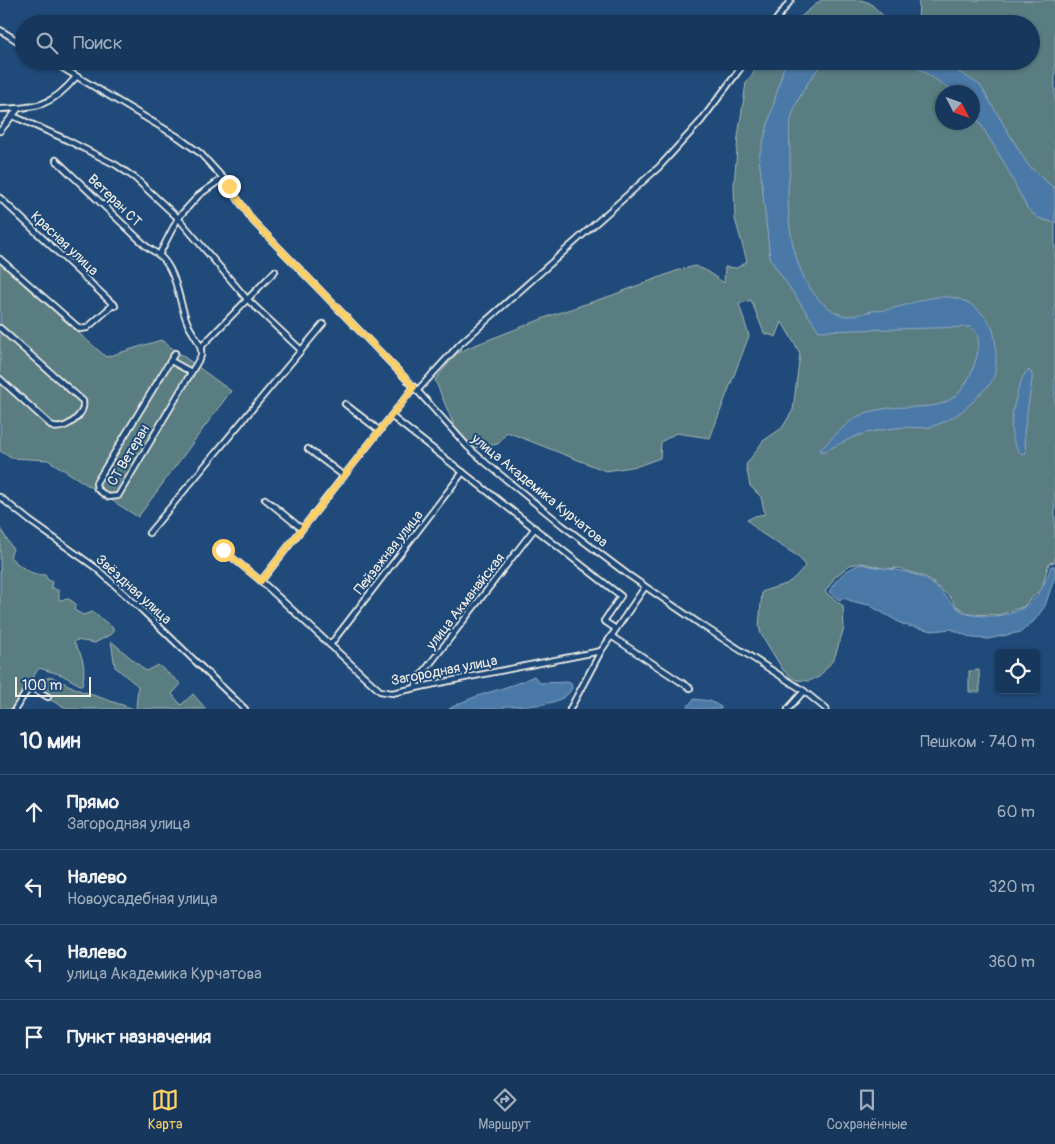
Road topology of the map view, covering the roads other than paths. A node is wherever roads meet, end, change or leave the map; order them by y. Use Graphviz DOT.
graph roads {
  1 [pos="791,0"];
  2 [pos="780,15"];
  3 [pos="0,30"];
  4 [pos="15,39"];
  5 [pos="65,70"];
  6 [pos="739,70"];
  7 [pos="76,77"];
  8 [pos="0,109"];
  9 [pos="18,109"];
  10 [pos="14,116"];
  11 [pos="0,132"];
  12 [pos="56,160"];
  13 [pos="223,178"];
  14 [pos="0,198"];
  15 [pos="178,218"];
  16 [pos="159,255"];
  17 [pos="0,259"];
  18 [pos="275,271"];
  19 [pos="247,299"];
  20 [pos="324,324"];
  21 [pos="0,328"];
  22 [pos="201,347"];
  23 [pos="301,350"];
  24 [pos="175,353"];
  25 [pos="171,362"];
  26 [pos="191,372"];
  27 [pos="0,378"];
  28 [pos="416,389"];
  29 [pos="345,404"];
  30 [pos="392,416"];
  31 [pos="380,431"];
  32 [pos="308,449"];
  33 [pos="464,472"];
  34 [pos="344,476"];
  35 [pos="0,497"];
  36 [pos="265,499"];
  37 [pos="535,528"];
  38 [pos="302,530"];
  39 [pos="149,533"];
  40 [pos="223,550"];
  41 [pos="261,581"];
  42 [pos="645,587"];
  43 [pos="616,629"];
  44 [pos="611,636"];
  45 [pos="330,645"];
  46 [pos="601,651"];
  47 [pos="416,688"];
  48 [pos="690,688"];
  49 [pos="804,691"];
  50 [pos="48,697"];
  51 [pos="15,709"];
  52 [pos="245,709"];
  53 [pos="570,709"];
  54 [pos="788,709"];
  55 [pos="826,709"];
  1 -- 2 [label="street"];
  3 -- 4 [label="street"];
  5 -- 7 [label="street, улица Академика Курчатова"];
  6 -- 28 [label="street"];
  7 -- 9 [label="street"];
  7 -- 13 [label="street, улица Академика Курчатова"];
  8 -- 9 [label="street"];
  9 -- 10 [label="street"];
  10 -- 11 [label="street"];
  10 -- 15 [label="street"];
  12 -- 16 [label="street, Ветеран СТ"];
  13 -- 15 [label="street"];
  13 -- 28 [label="street, улица Академика Курчатова"];
  14 -- 17 [label="street, Красная улица"];
  15 -- 16 [label="street"];
  15 -- 19 [label="street"];
  16 -- 22 [label="street, Ветеран СТ"];
  18 -- 19 [label="street"];
  19 -- 22 [label="street"];
  19 -- 23 [label="street"];
  20 -- 23 [label="street"];
  21 -- 27 [label="street"];
  22 -- 26 [label="street, СТ Ветеран"];
  23 -- 39 [label="street"];
  24 -- 25 [label="street, СТ Ветеран"];
  25 -- 26 [label="street"];
  25 -- 26 [label="street, СТ Ветеран"];
  28 -- 30 [label="street"];
  28 -- 42 [label="street, улица Академика Курчатова"];
  29 -- 31 [label="street"];
  30 -- 31 [label="street"];
  30 -- 33 [label="street"];
  31 -- 34 [label="street"];
  32 -- 34 [label="street"];
  33 -- 37 [label="street"];
  33 -- 45 [label="street, Пейзажная улица"];
  34 -- 38 [label="street"];
  35 -- 52 [label="street, Звёздная улица"];
  36 -- 38 [label="street"];
  37 -- 43 [label="street"];
  37 -- 47 [label="street, улица Акманайская"];
  38 -- 41 [label="street"];
  40 -- 41 [label="street, Загородная улица"];
  41 -- 45 [label="street, Загородная улица"];
  42 -- 43 [label="street"];
  42 -- 49 [label="street, улица Академика Курчатова"];
  43 -- 44 [label="street"];
  44 -- 46 [label="street"];
  44 -- 48 [label="street"];
  45 -- 47 [label="street, Загородная улица"];
  46 -- 47 [label="street, Загородная улица"];
  46 -- 53 [label="street"];
  49 -- 54 [label="street"];
  49 -- 55 [label="street, улица Академика Курчатова"];
  50 -- 51 [label="street"];
}
